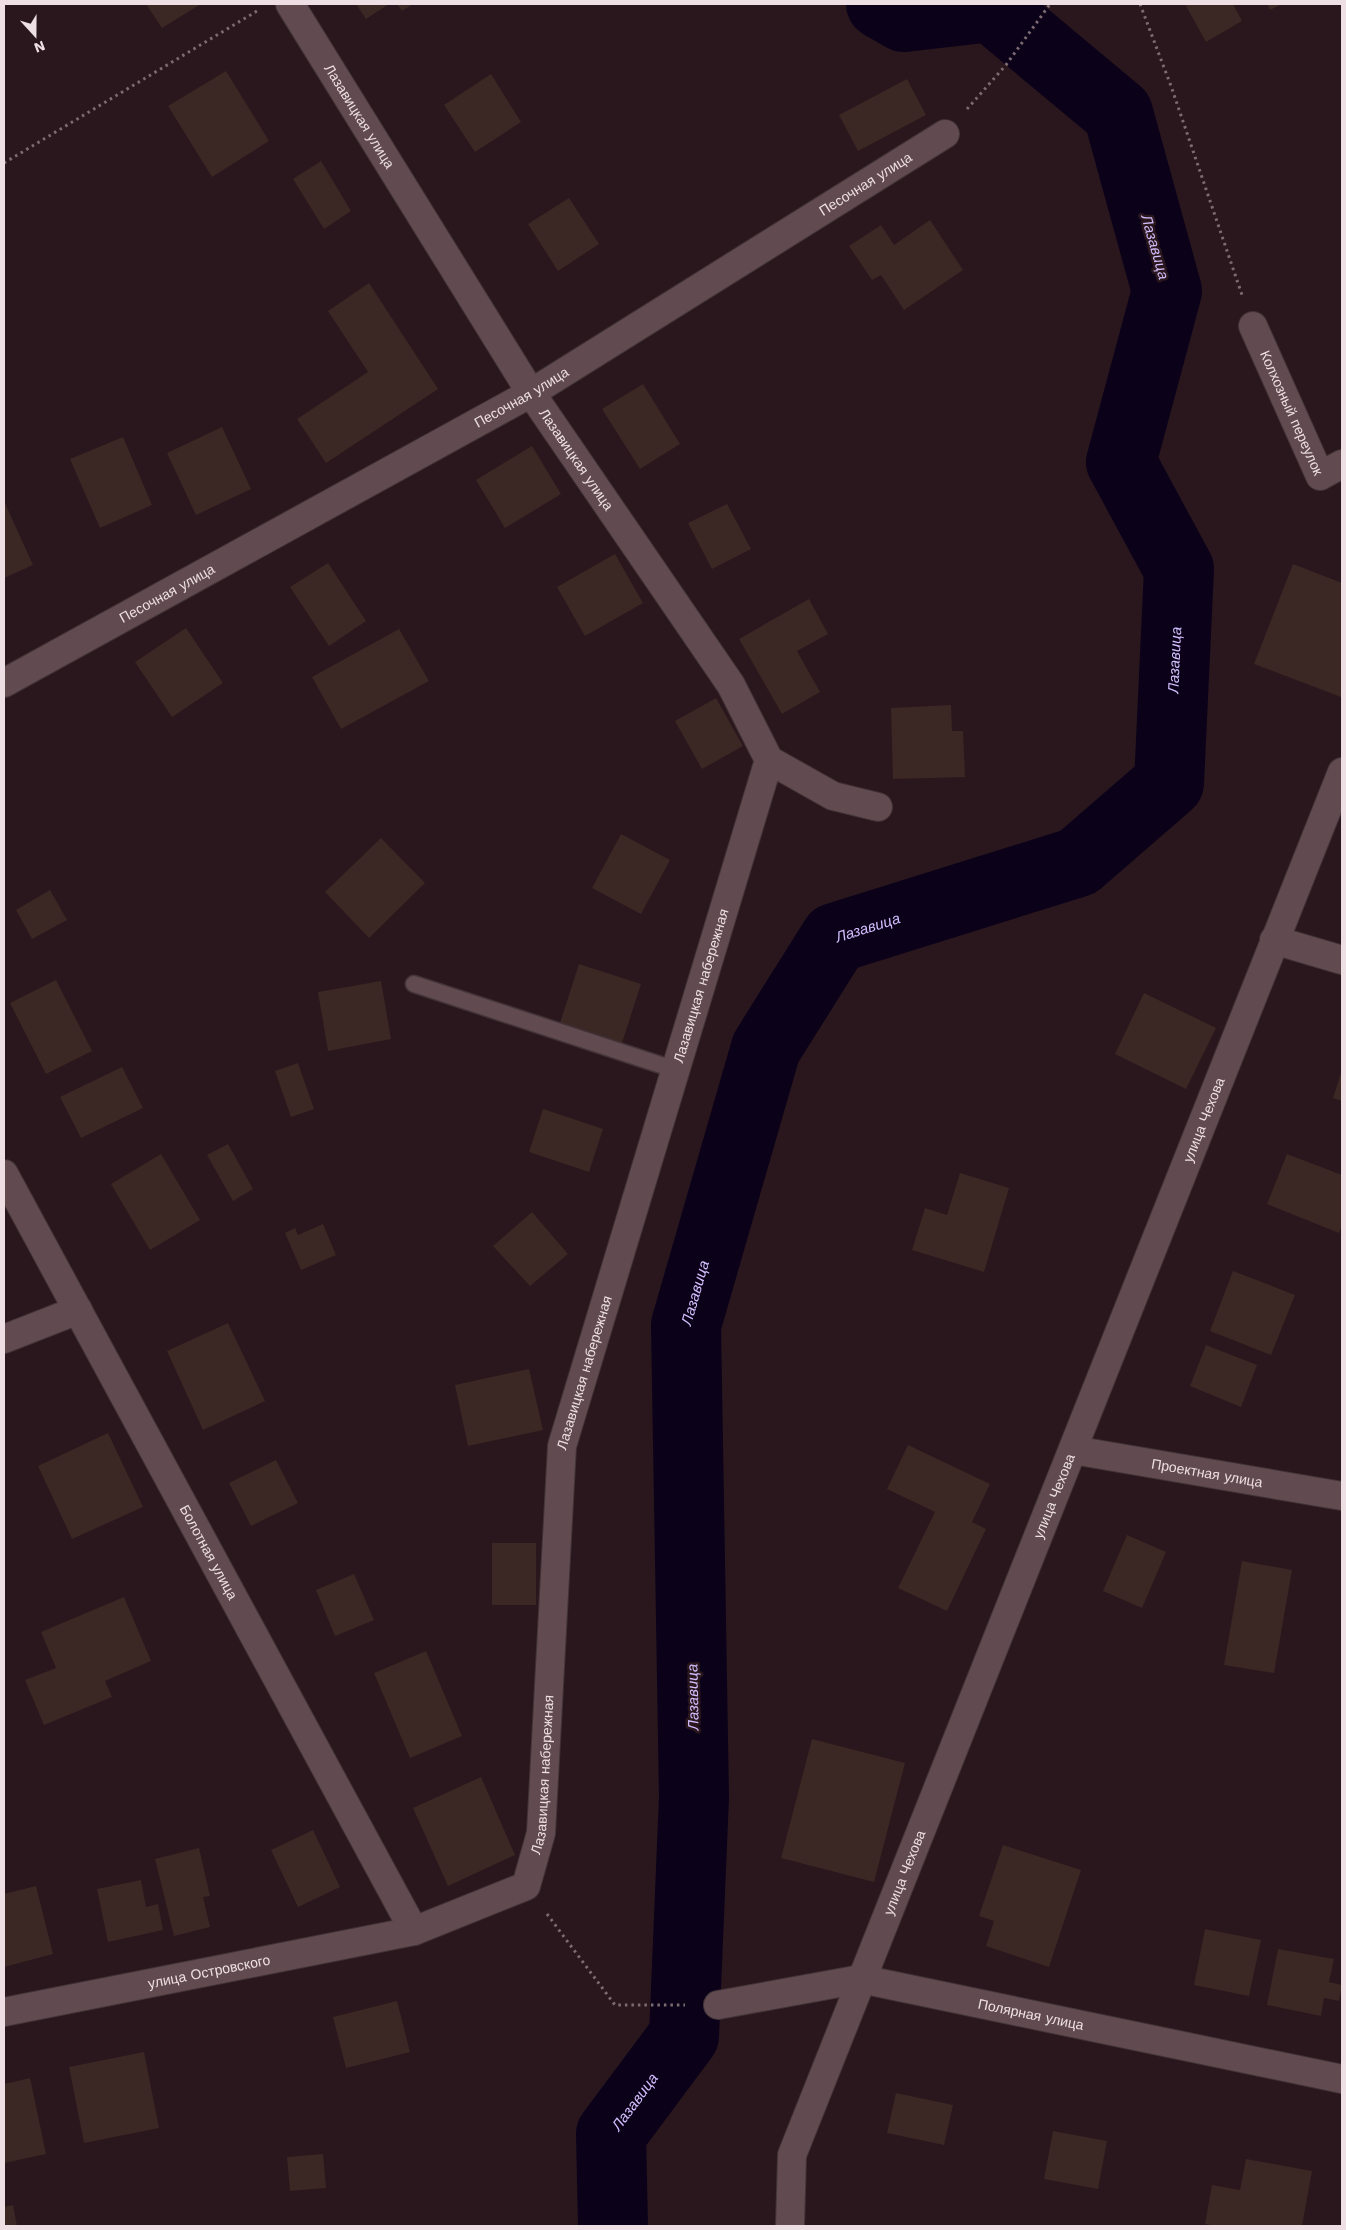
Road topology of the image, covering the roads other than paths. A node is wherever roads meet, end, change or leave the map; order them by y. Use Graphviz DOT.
graph roads {
  1 [pos="290,4"];
  2 [pos="945,134"];
  3 [pos="1252,326"];
  4 [pos="531,393"];
  5 [pos="1342,464"];
  6 [pos="4,684"];
  7 [pos="769,760"];
  8 [pos="1342,772"];
  9 [pos="878,807"];
  10 [pos="1274,940"];
  11 [pos="1342,960"];
  12 [pos="414,984"];
  13 [pos="676,1070"];
  14 [pos="4,1174"];
  15 [pos="78,1310"];
  16 [pos="4,1339"];
  17 [pos="1073,1450"];
  18 [pos="1342,1496"];
  19 [pos="414,1931"];
  20 [pos="861,1979"];
  21 [pos="718,2005"];
  22 [pos="4,2012"];
  23 [pos="1342,2079"];
  24 [pos="790,2226"];
  1 -- 4 [label="street, Лазавицкая улица"];
  2 -- 4 [label="street, Песочная улица"];
  3 -- 5 [label="street, Колхозный переулок"];
  4 -- 6 [label="street, Песочная улица"];
  4 -- 7 [label="street, Лазавицкая улица"];
  7 -- 9 [label="street"];
  7 -- 13 [label="street, Лазавицкая набережная"];
  8 -- 10 [label="street, улица Чехова"];
  10 -- 11 [label="street"];
  10 -- 17 [label="street, улица Чехова"];
  12 -- 13 [label="lane"];
  13 -- 19 [label="street, Лазавицкая набережная"];
  14 -- 15 [label="street, Болотная улица"];
  15 -- 16 [label="street"];
  15 -- 19 [label="street, Болотная улица"];
  17 -- 18 [label="street, Проектная улица"];
  17 -- 20 [label="street, улица Чехова"];
  19 -- 22 [label="street, улица Островского"];
  20 -- 21 [label="street, Полярная улица"];
  20 -- 23 [label="street, Полярная улица"];
  20 -- 24 [label="street, улица Чехова"];
}
